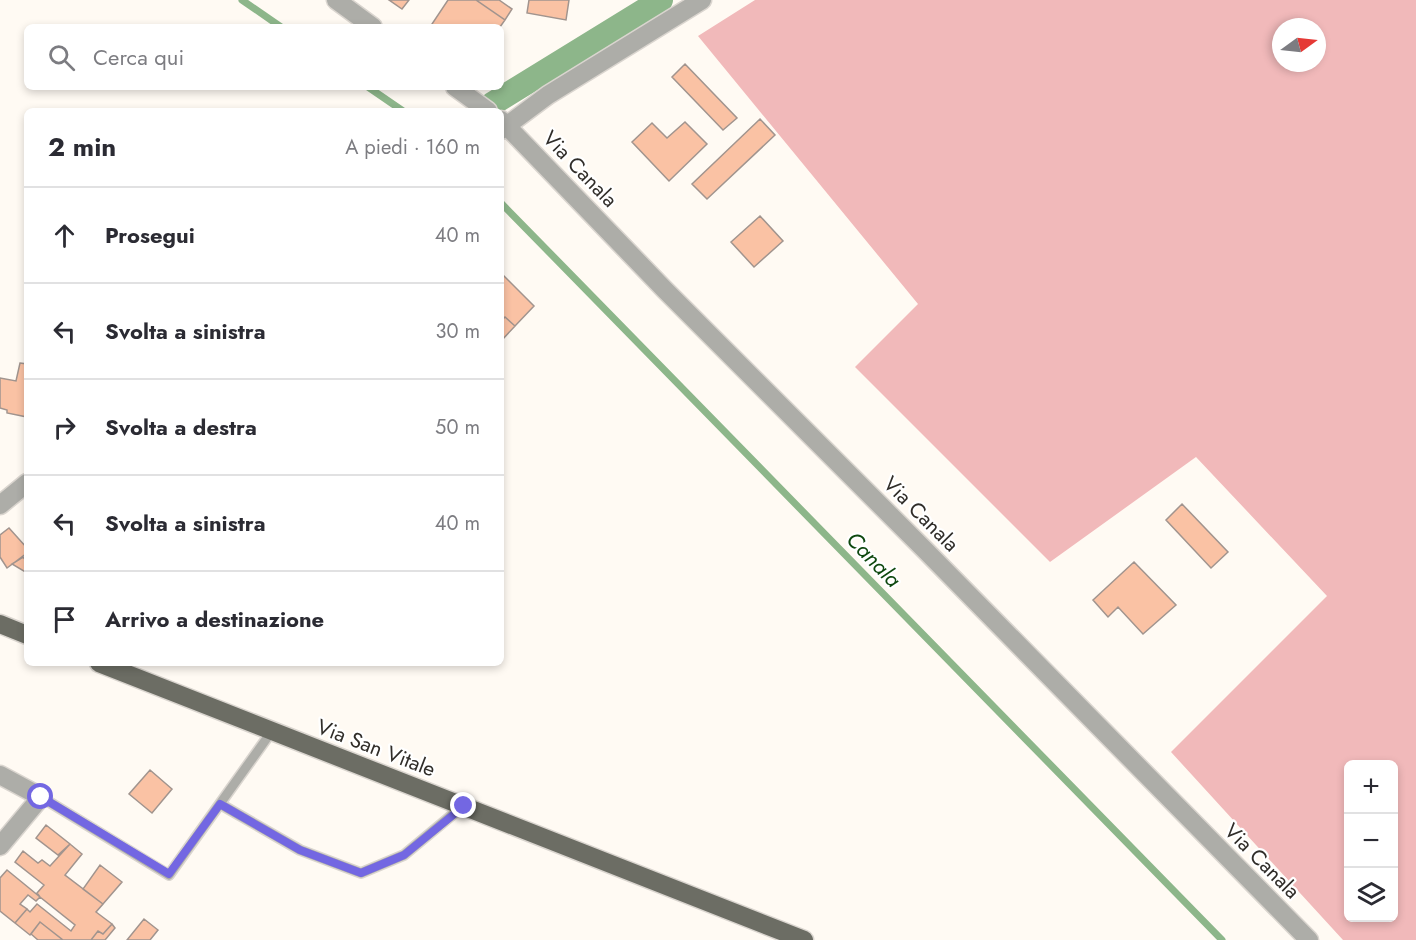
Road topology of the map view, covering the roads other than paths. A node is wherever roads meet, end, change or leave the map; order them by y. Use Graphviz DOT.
graph roads {
  1 [pos="336,0"];
  2 [pos="702,0"];
  3 [pos="369,24"];
  4 [pos="459,90"];
  5 [pos="484,108"];
  6 [pos="504,124"];
  7 [pos="504,126"];
  8 [pos="24,485"];
  9 [pos="0,505"];
  10 [pos="0,624"];
  11 [pos="24,634"];
  12 [pos="107,666"];
  13 [pos="272,731"];
  14 [pos="0,775"];
  15 [pos="41,797"];
  16 [pos="220,804"];
  17 [pos="464,806"];
  18 [pos="0,846"];
  19 [pos="804,940"];
  20 [pos="1309,940"];
  1 -- 3 [label="street"];
  2 -- 6 [label="street"];
  4 -- 5 [label="street"];
  7 -- 20 [label="street, Via Canala"];
  8 -- 9 [label="street"];
  10 -- 11 [label="main road"];
  12 -- 13 [label="main road, Via San Vitale"];
  13 -- 16 [label="lane"];
  13 -- 17 [label="main road, Via San Vitale"];
  14 -- 15 [label="street"];
  15 -- 16 [label="lane"];
  15 -- 18 [label="street"];
  16 -- 17 [label="lane"];
  17 -- 19 [label="main road, Via San Vitale"];
}
